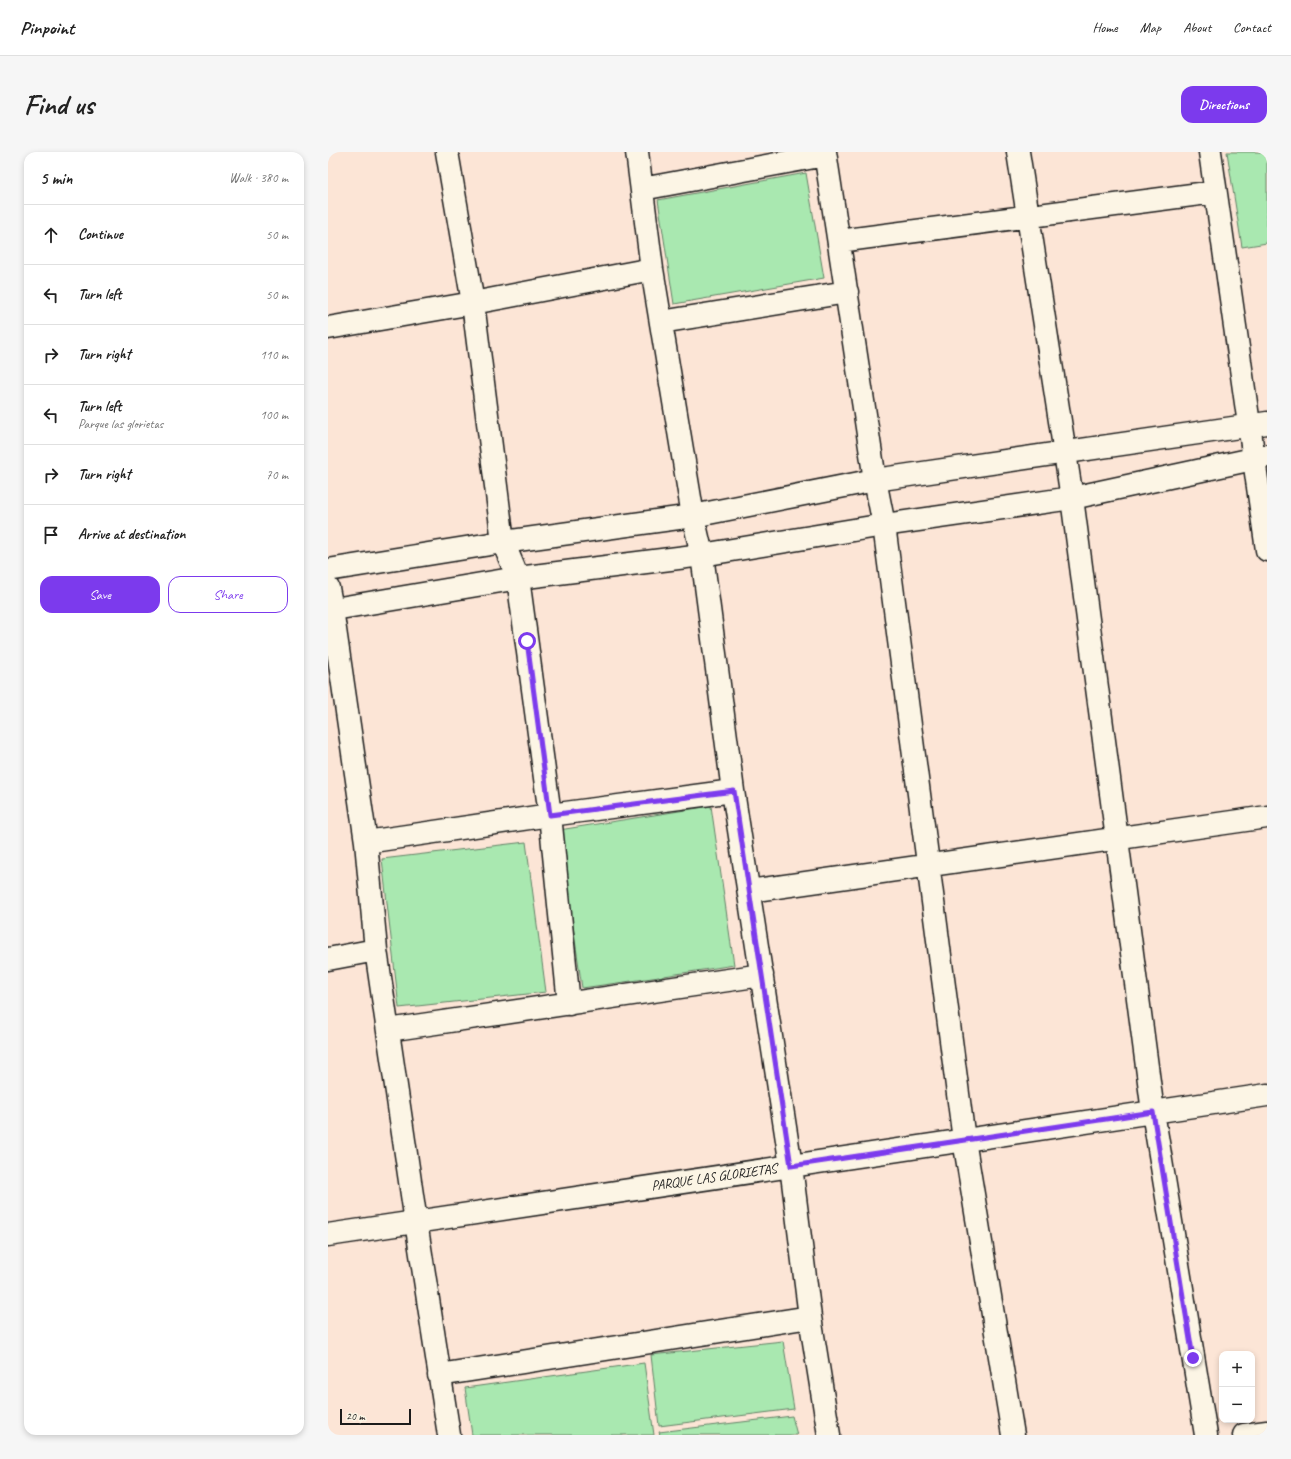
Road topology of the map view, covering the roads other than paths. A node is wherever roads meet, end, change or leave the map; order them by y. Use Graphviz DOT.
graph roads {
  1 [pos="448,152"];
  2 [pos="637,152"];
  3 [pos="1018,152"];
  4 [pos="1210,152"];
  5 [pos="825,154"];
  6 [pos="642,189"];
  7 [pos="1215,192"];
  8 [pos="1028,217"];
  9 [pos="839,242"];
  10 [pos="652,269"];
  11 [pos="847,292"];
  12 [pos="473,304"];
  13 [pos="661,322"];
  14 [pos="328,328"];
  15 [pos="1258,424"];
  16 [pos="1064,452"];
  17 [pos="1260,457"];
  18 [pos="876,480"];
  19 [pos="1072,498"];
  20 [pos="693,516"];
  21 [pos="884,525"];
  22 [pos="503,542"];
  23 [pos="1267,550"];
  24 [pos="702,555"];
  25 [pos="328,570"];
  26 [pos="518,578"];
  27 [pos="328,588"];
  28 [pos="330,610"];
  29 [pos="734,791"];
  30 [pos="550,815"];
  31 [pos="1267,817"];
  32 [pos="1116,838"];
  33 [pos="366,842"];
  34 [pos="928,866"];
  35 [pos="749,891"];
  36 [pos="376,950"];
  37 [pos="328,958"];
  38 [pos="762,975"];
  39 [pos="569,1004"];
  40 [pos="388,1030"];
  41 [pos="1267,1095"];
  42 [pos="1153,1112"];
  43 [pos="964,1140"];
  44 [pos="791,1166"];
  45 [pos="416,1222"];
  46 [pos="328,1235"];
  47 [pos="810,1317"];
  48 [pos="439,1375"];
  49 [pos="1267,1432"];
  50 [pos="449,1435"];
  51 [pos="829,1435"];
  52 [pos="1012,1435"];
  53 [pos="1206,1435"];
  54 [pos="1244,1435"];
  1 -- 12 [label="street"];
  2 -- 6 [label="street"];
  3 -- 8 [label="street"];
  4 -- 7 [label="street"];
  5 -- 6 [label="street"];
  5 -- 9 [label="street"];
  6 -- 10 [label="street"];
  7 -- 8 [label="street"];
  7 -- 15 [label="street"];
  8 -- 9 [label="street"];
  8 -- 16 [label="street"];
  9 -- 11 [label="street"];
  10 -- 12 [label="street"];
  10 -- 13 [label="street"];
  11 -- 13 [label="street"];
  11 -- 18 [label="street"];
  12 -- 14 [label="street"];
  12 -- 22 [label="street"];
  13 -- 20 [label="street"];
  15 -- 16 [label="street"];
  15 -- 17 [label="street"];
  16 -- 18 [label="street"];
  16 -- 19 [label="street"];
  17 -- 19 [label="street"];
  17 -- 23 [label="street"];
  18 -- 20 [label="street"];
  18 -- 21 [label="street"];
  19 -- 21 [label="street"];
  19 -- 32 [label="street"];
  20 -- 22 [label="street"];
  20 -- 24 [label="street"];
  21 -- 24 [label="street"];
  21 -- 34 [label="street"];
  22 -- 25 [label="street"];
  22 -- 26 [label="street"];
  24 -- 26 [label="street"];
  24 -- 29 [label="street"];
  26 -- 28 [label="street"];
  26 -- 30 [label="street"];
  27 -- 28 [label="street"];
  28 -- 33 [label="street"];
  29 -- 30 [label="street"];
  29 -- 35 [label="street"];
  30 -- 33 [label="street"];
  30 -- 39 [label="street"];
  31 -- 32 [label="street"];
  32 -- 34 [label="street"];
  32 -- 42 [label="street"];
  33 -- 36 [label="street"];
  34 -- 35 [label="street"];
  34 -- 43 [label="street"];
  35 -- 38 [label="street"];
  36 -- 37 [label="street"];
  36 -- 40 [label="street"];
  38 -- 39 [label="street"];
  38 -- 44 [label="street"];
  39 -- 40 [label="street"];
  40 -- 45 [label="street"];
  41 -- 42 [label="street, PARQUE LAS GLORIETAS"];
  42 -- 43 [label="street, PARQUE LAS GLORIETAS"];
  42 -- 53 [label="street"];
  43 -- 44 [label="street, PARQUE LAS GLORIETAS"];
  43 -- 52 [label="street"];
  44 -- 45 [label="street, PARQUE LAS GLORIETAS"];
  44 -- 47 [label="street"];
  45 -- 46 [label="street, PARQUE LAS GLORIETAS"];
  45 -- 48 [label="street"];
  47 -- 48 [label="street"];
  47 -- 51 [label="street"];
  48 -- 50 [label="street"];
  49 -- 54 [label="street"];
}
